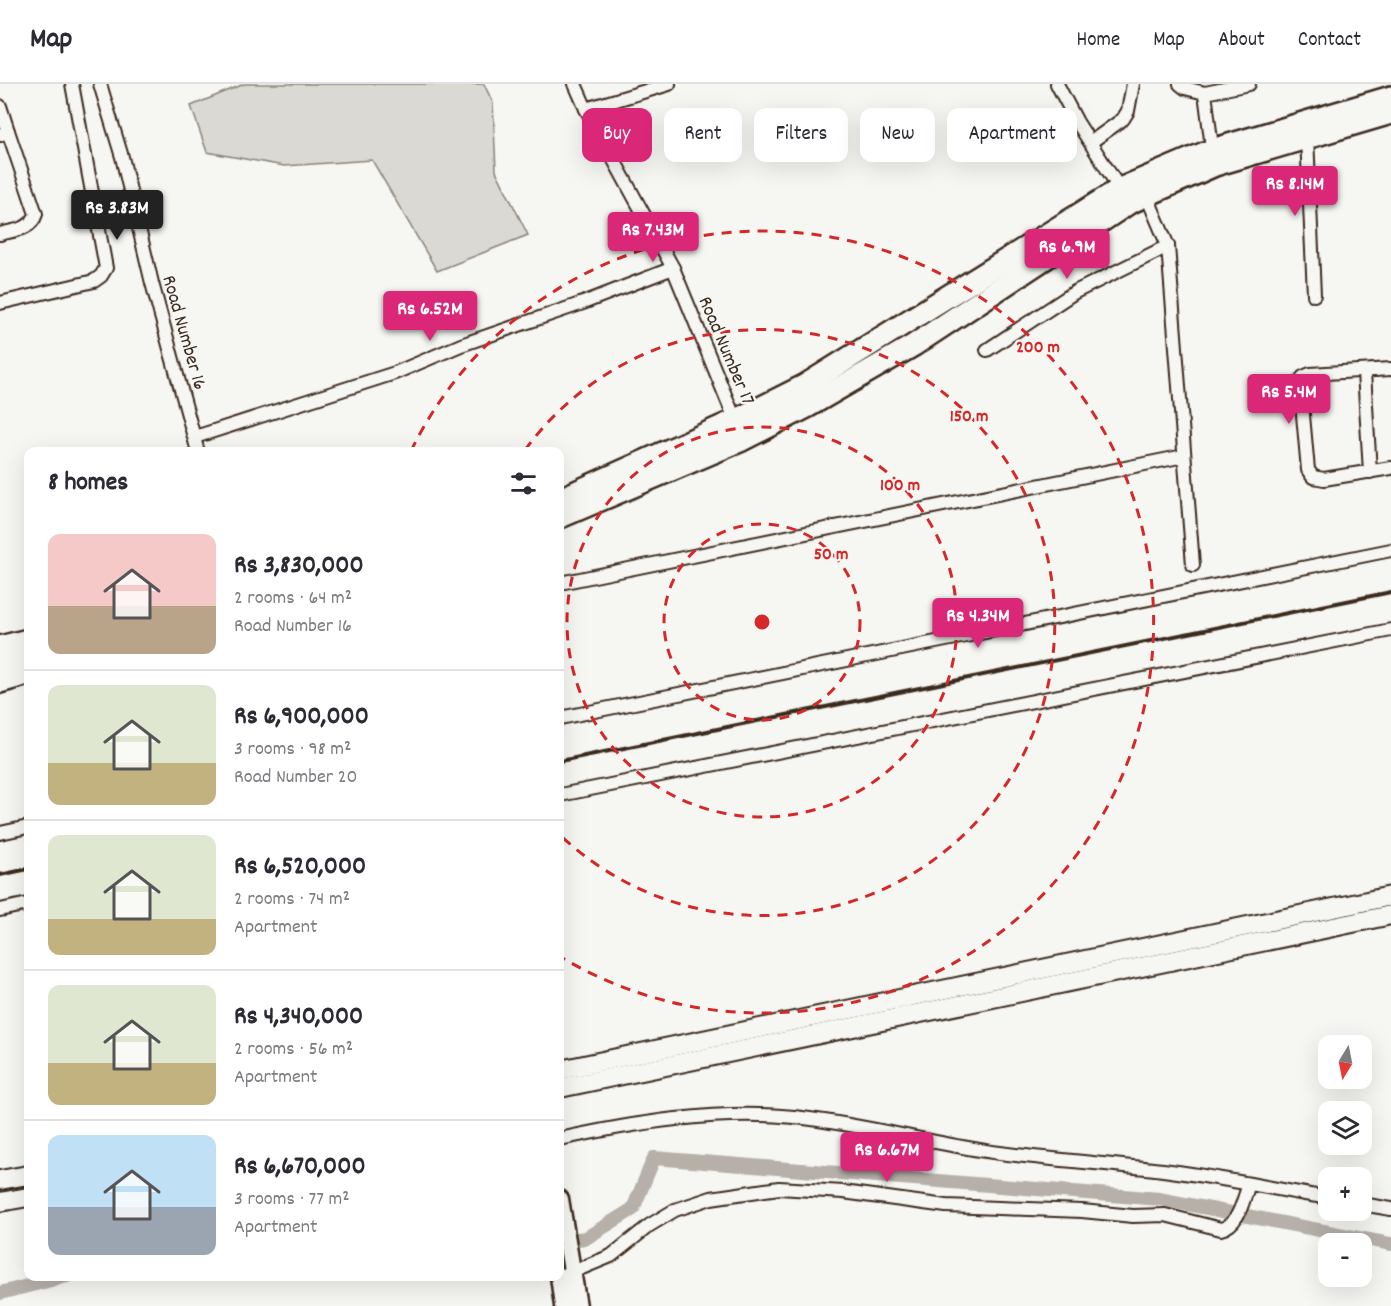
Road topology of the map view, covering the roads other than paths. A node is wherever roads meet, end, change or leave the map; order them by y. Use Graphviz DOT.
graph roads {
  1 [pos="72,84"];
  2 [pos="100,84"];
  3 [pos="575,84"];
  4 [pos="669,84"];
  5 [pos="1057,84"];
  6 [pos="1133,84"];
  7 [pos="1180,84"];
  8 [pos="1249,84"];
  9 [pos="1205,93"];
  10 [pos="1391,97"];
  11 [pos="0,106"];
  12 [pos="586,108"];
  13 [pos="1391,113"];
  14 [pos="4,133"];
  15 [pos="1307,137"];
  16 [pos="1091,142"];
  17 [pos="1213,158"];
  18 [pos="615,162"];
  19 [pos="1132,195"];
  20 [pos="0,234"];
  21 [pos="1168,246"];
  22 [pos="673,268"];
  23 [pos="1314,295"];
  24 [pos="0,303"];
  25 [pos="987,350"];
  26 [pos="1391,369"];
  27 [pos="1364,372"];
  28 [pos="739,430"];
  29 [pos="195,437"];
  30 [pos="197,447"];
  31 [pos="1184,456"];
  32 [pos="1391,468"];
  33 [pos="1370,472"];
  34 [pos="564,496"];
  35 [pos="564,515"];
  36 [pos="1391,550"];
  37 [pos="1193,565"];
  38 [pos="564,582"];
  39 [pos="1391,630"];
  40 [pos="24,641"];
  41 [pos="0,647"];
  42 [pos="24,658"];
  43 [pos="0,665"];
  44 [pos="24,675"];
  45 [pos="0,682"];
  46 [pos="564,717"];
  47 [pos="564,794"];
  48 [pos="24,828"];
  49 [pos="0,833"];
  50 [pos="1391,896"];
  51 [pos="24,905"];
  52 [pos="0,910"];
  53 [pos="1391,915"];
  54 [pos="564,1069"];
  55 [pos="564,1087"];
  56 [pos="564,1138"];
  57 [pos="24,1176"];
  58 [pos="0,1180"];
  59 [pos="1249,1184"];
  60 [pos="1318,1196"];
  61 [pos="24,1198"];
  62 [pos="0,1202"];
  63 [pos="1372,1206"];
  64 [pos="1391,1209"];
  65 [pos="564,1227"];
  66 [pos="567,1271"];
  67 [pos="563,1306"];
  68 [pos="578,1306"];
  1 -- 24 [label="street"];
  2 -- 29 [label="street, Road Number 16"];
  3 -- 12 [label="street, Road Number 17"];
  4 -- 12 [label="street"];
  5 -- 16 [label="street"];
  6 -- 16 [label="street"];
  7 -- 9 [label="street"];
  8 -- 9 [label="street"];
  9 -- 17 [label="street"];
  10 -- 17 [label="highway"];
  11 -- 14 [label="street"];
  13 -- 15 [label="highway"];
  14 -- 20 [label="street"];
  15 -- 17 [label="highway"];
  15 -- 23 [label="street"];
  16 -- 19 [label="street"];
  17 -- 19 [label="highway"];
  18 -- 22 [label="street, Road Number 17"];
  19 -- 21 [label="street"];
  19 -- 28 [label="highway"];
  21 -- 25 [label="street"];
  21 -- 31 [label="street"];
  22 -- 28 [label="street, Road Number 17"];
  22 -- 29 [label="street"];
  26 -- 27 [label="street"];
  27 -- 33 [label="street"];
  27 -- 33 [label="street"];
  28 -- 34 [label="highway"];
  28 -- 35 [label="highway"];
  29 -- 30 [label="street, Road Number 16"];
  31 -- 37 [label="street"];
  31 -- 38 [label="street"];
  32 -- 33 [label="street"];
  36 -- 46 [label="street"];
  39 -- 47 [label="street"];
  40 -- 41 [label="highway"];
  42 -- 43 [label="highway"];
  44 -- 45 [label="highway"];
  48 -- 49 [label="street"];
  50 -- 54 [label="main road"];
  51 -- 52 [label="street"];
  53 -- 55 [label="main road"];
  56 -- 59 [label="street"];
  57 -- 58 [label="main road"];
  59 -- 60 [label="street"];
  59 -- 66 [label="street"];
  61 -- 62 [label="main road"];
  63 -- 64 [label="street"];
  65 -- 66 [label="street"];
  66 -- 67 [label="street"];
  66 -- 68 [label="street"];
}
